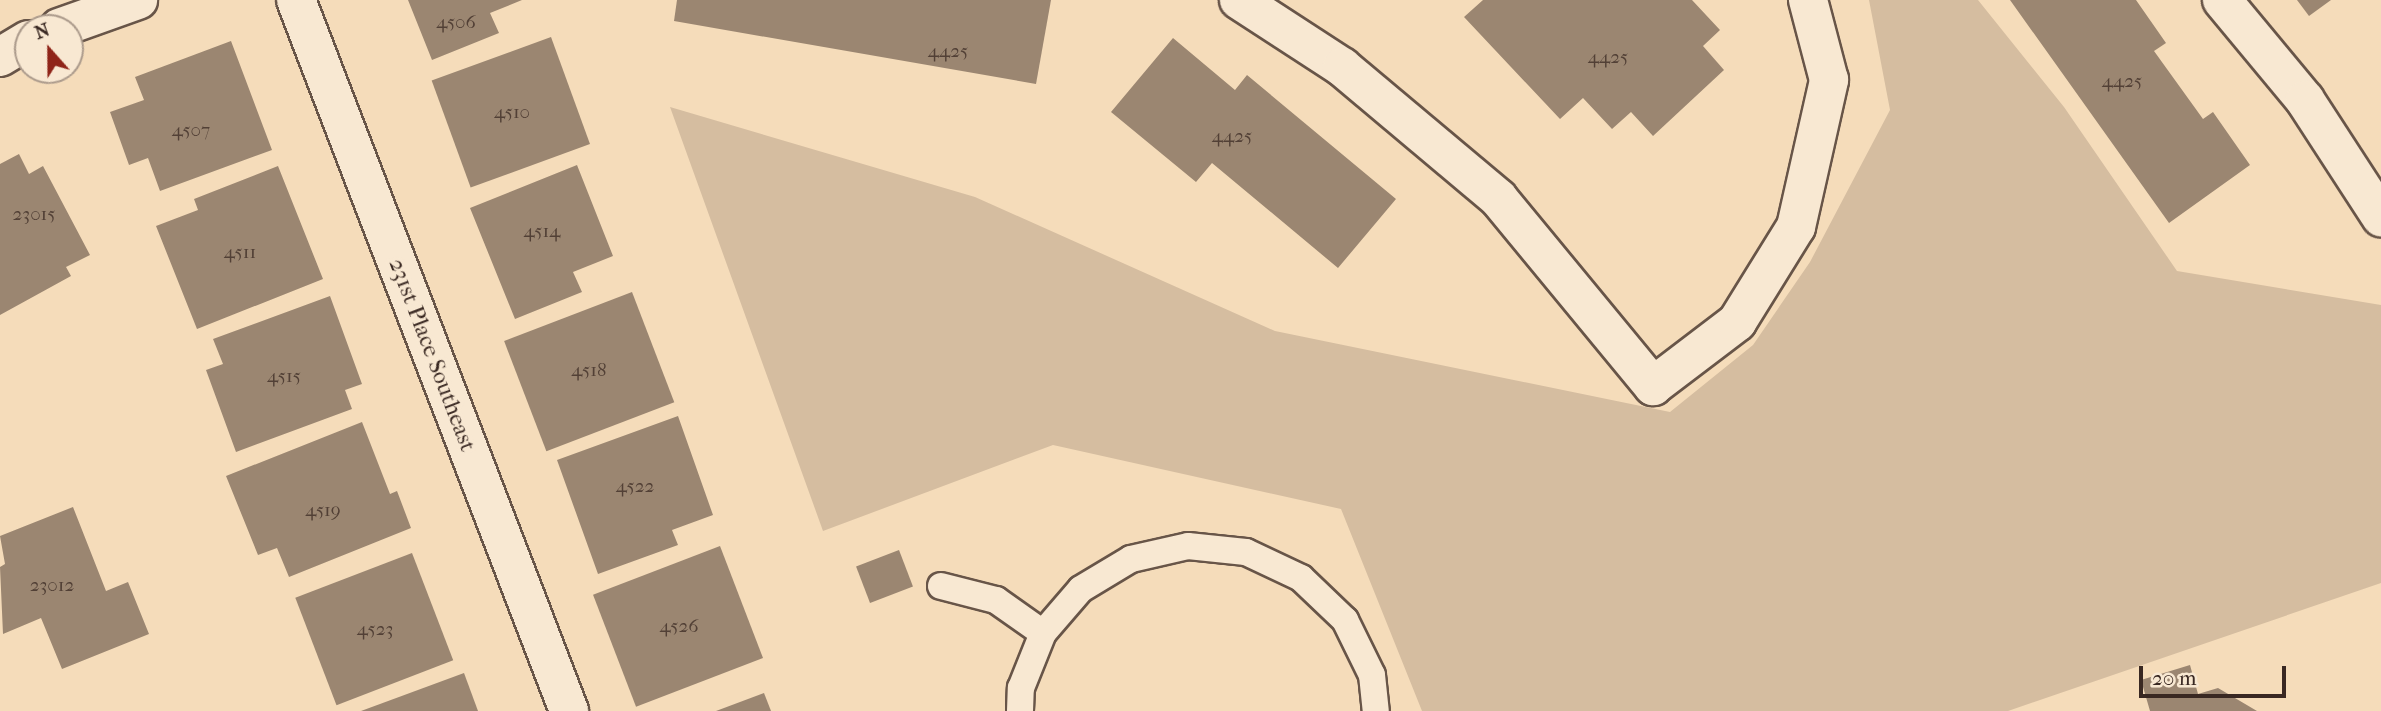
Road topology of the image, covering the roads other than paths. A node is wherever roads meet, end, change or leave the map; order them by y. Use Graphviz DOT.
graph roads {
  1 [pos="138,0"];
  2 [pos="296,0"];
  3 [pos="1239,0"];
  4 [pos="1808,0"];
  5 [pos="2222,0"];
  6 [pos="84,19"];
  7 [pos="2381,217"];
  8 [pos="941,586"];
  9 [pos="1043,633"];
  10 [pos="569,711"];
  11 [pos="1020,711"];
  12 [pos="1376,711"];
  1 -- 6 [label="street"];
  2 -- 10 [label="street, 231st Place Southeast"];
  3 -- 4 [label="street"];
  5 -- 7 [label="street"];
  8 -- 9 [label="lane"];
  9 -- 11 [label="lane"];
  9 -- 12 [label="lane"];
}
